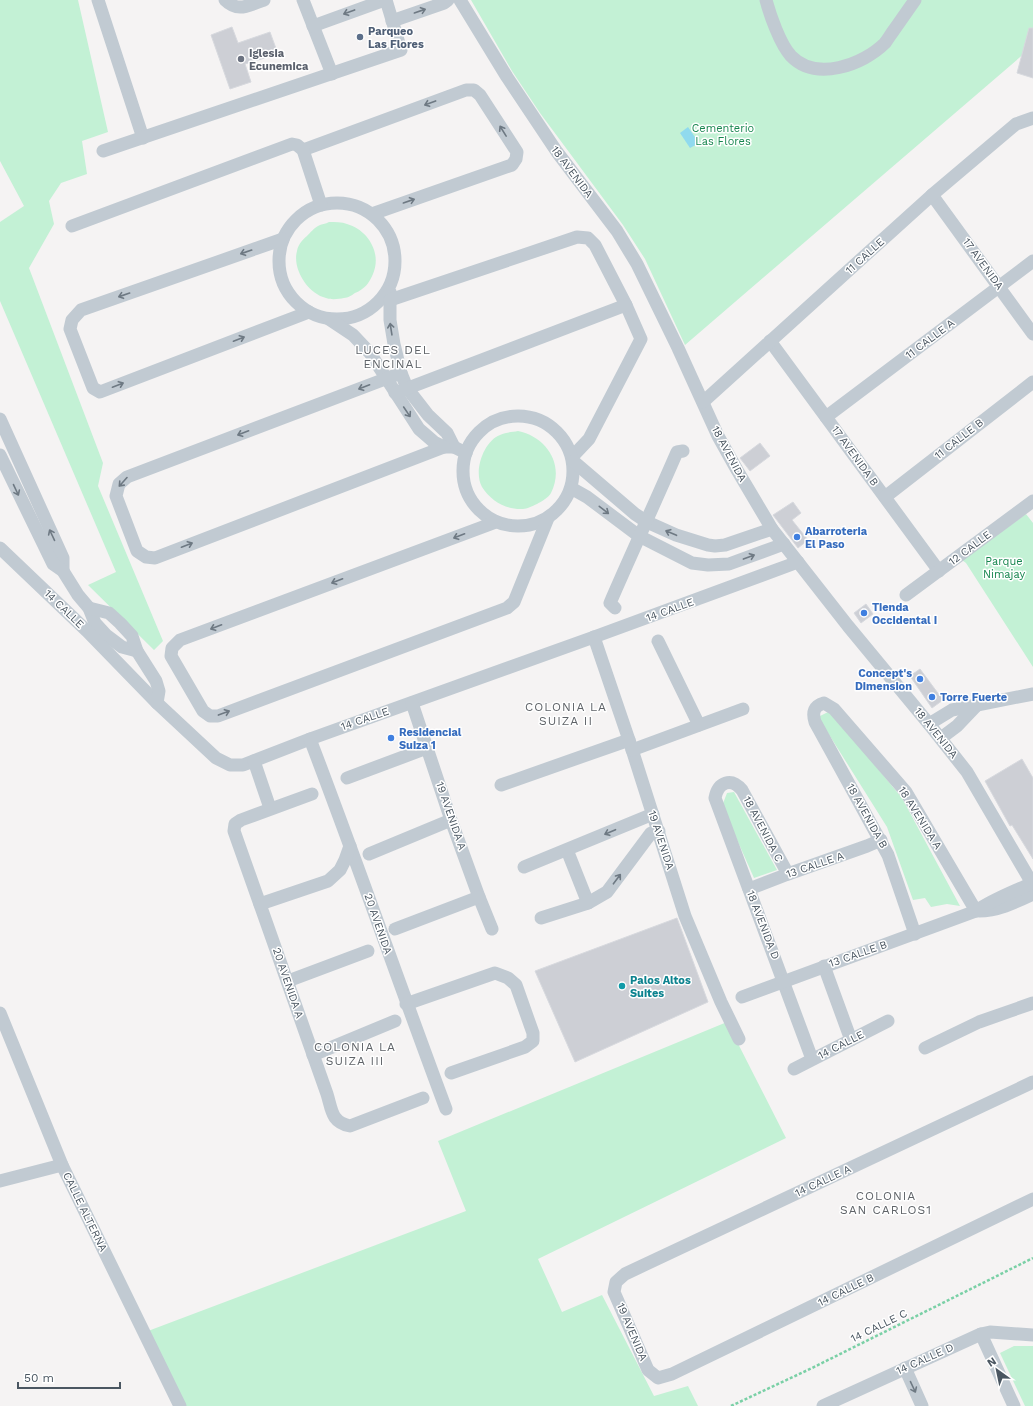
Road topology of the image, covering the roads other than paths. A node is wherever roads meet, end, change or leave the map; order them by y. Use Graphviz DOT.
graph roads {
  1 [pos="98,0"];
  2 [pos="225,0"];
  3 [pos="264,0"];
  4 [pos="303,0"];
  5 [pos="385,0"];
  6 [pos="448,0"];
  7 [pos="460,0"];
  8 [pos="766,0"];
  9 [pos="915,0"];
  10 [pos="392,21"];
  11 [pos="313,26"];
  12 [pos="332,74"];
  13 [pos="1033,118"];
  14 [pos="143,138"];
  15 [pos="303,150"];
  16 [pos="103,151"];
  17 [pos="932,195"];
  18 [pos="322,205"];
  19 [pos="372,214"];
  20 [pos="72,226"];
  21 [pos="283,239"];
  22 [pos="1033,261"];
  23 [pos="999,287"];
  24 [pos="390,294"];
  25 [pos="626,305"];
  26 [pos="309,312"];
  27 [pos="329,319"];
  28 [pos="1033,334"];
  29 [pos="770,341"];
  30 [pos="401,373"];
  31 [pos="386,379"];
  32 [pos="1033,382"];
  33 [pos="401,391"];
  34 [pos="703,402"];
  35 [pos="826,417"];
  36 [pos="0,419"];
  37 [pos="455,449"];
  38 [pos="683,451"];
  39 [pos="0,455"];
  40 [pos="573,459"];
  41 [pos="572,488"];
  42 [pos="884,497"];
  43 [pos="1031,506"];
  44 [pos="41,510"];
  45 [pos="28,515"];
  46 [pos="548,518"];
  47 [pos="496,522"];
  48 [pos="647,522"];
  49 [pos="772,529"];
  50 [pos="639,536"];
  51 [pos="784,544"];
  52 [pos="725,545"];
  53 [pos="0,548"];
  54 [pos="798,562"];
  55 [pos="728,564"];
  56 [pos="63,571"];
  57 [pos="939,571"];
  58 [pos="906,595"];
  59 [pos="89,608"];
  60 [pos="615,608"];
  61 [pos="594,637"];
  62 [pos="658,641"];
  63 [pos="137,651"];
  64 [pos="1033,694"];
  65 [pos="157,703"];
  66 [pos="412,703"];
  67 [pos="818,705"];
  68 [pos="977,705"];
  69 [pos="743,709"];
  70 [pos="929,724"];
  71 [pos="699,725"];
  72 [pos="941,738"];
  73 [pos="310,739"];
  74 [pos="631,745"];
  75 [pos="427,748"];
  76 [pos="254,761"];
  77 [pos="347,778"];
  78 [pos="501,785"];
  79 [pos="716,791"];
  80 [pos="312,794"];
  81 [pos="270,808"];
  82 [pos="653,814"];
  83 [pos="452,820"];
  84 [pos="659,831"];
  85 [pos="881,840"];
  86 [pos="350,846"];
  87 [pos="567,850"];
  88 [pos="369,854"];
  89 [pos="524,867"];
  90 [pos="788,874"];
  91 [pos="1033,887"];
  92 [pos="749,889"];
  93 [pos="479,896"];
  94 [pos="588,903"];
  95 [pos="260,904"];
  96 [pos="976,911"];
  97 [pos="540,918"];
  98 [pos="395,929"];
  99 [pos="492,929"];
  100 [pos="915,934"];
  101 [pos="368,951"];
  102 [pos="824,966"];
  103 [pos="288,981"];
  104 [pos="783,981"];
  105 [pos="742,997"];
  106 [pos="1033,1003"];
  107 [pos="406,1004"];
  108 [pos="0,1012"];
  109 [pos="395,1021"];
  110 [pos="888,1021"];
  111 [pos="739,1039"];
  112 [pos="850,1040"];
  113 [pos="925,1048"];
  114 [pos="313,1055"];
  115 [pos="812,1059"];
  116 [pos="794,1069"];
  117 [pos="451,1073"];
  118 [pos="1033,1082"];
  119 [pos="423,1098"];
  120 [pos="446,1109"];
  121 [pos="62,1165"];
  122 [pos="0,1181"];
  123 [pos="1033,1199"];
  124 [pos="616,1282"];
  125 [pos="980,1334"];
  126 [pos="1033,1335"];
  127 [pos="905,1368"];
  128 [pos="658,1378"];
  129 [pos="180,1406"];
  130 [pos="823,1406"];
  131 [pos="922,1406"];
  132 [pos="1014,1406"];
  1 -- 14 [label="street"];
  2 -- 3 [label="street"];
  4 -- 11 [label="street"];
  5 -- 10 [label="street"];
  5 -- 11 [label="street, one-way"];
  10 -- 6 [label="street, one-way"];
  7 -- 34 [label="street, 18 AVENIDA"];
  8 -- 9 [label="street"];
  10 -- 12 [label="street"];
  11 -- 12 [label="street"];
  12 -- 14 [label="street"];
  13 -- 17 [label="street, 11 CALLE"];
  14 -- 16 [label="street"];
  15 -- 18 [label="street"];
  19 -- 15 [label="street, one-way"];
  15 -- 20 [label="street"];
  17 -- 23 [label="street, 17 AVENIDA"];
  17 -- 29 [label="street, 11 CALLE"];
  18 -- 19 [label="street"];
  18 -- 21 [label="street"];
  19 -- 24 [label="street"];
  21 -- 26 [label="street"];
  21 -- 26 [label="street, one-way"];
  22 -- 23 [label="street, 11 CALLE A"];
  23 -- 28 [label="street, 17 AVENIDA"];
  23 -- 35 [label="street, 11 CALLE A"];
  24 -- 25 [label="street"];
  24 -- 27 [label="street"];
  30 -- 24 [label="street, one-way"];
  25 -- 33 [label="street"];
  25 -- 40 [label="street"];
  26 -- 27 [label="street"];
  27 -- 31 [label="street"];
  29 -- 34 [label="street, 11 CALLE"];
  29 -- 35 [label="street, 17 AVENIDA B"];
  30 -- 31 [label="street"];
  30 -- 33 [label="street"];
  31 -- 33 [label="street"];
  31 -- 37 [label="street, one-way"];
  32 -- 42 [label="street, 11 CALLE B"];
  33 -- 37 [label="street"];
  34 -- 49 [label="street, 18 AVENIDA"];
  35 -- 42 [label="street, 17 AVENIDA B"];
  36 -- 44 [label="street"];
  37 -- 40 [label="street"];
  37 -- 47 [label="street"];
  38 -- 48 [label="street"];
  39 -- 45 [label="street, one-way"];
  40 -- 41 [label="street"];
  40 -- 48 [label="street"];
  41 -- 46 [label="street"];
  41 -- 50 [label="street, one-way"];
  42 -- 57 [label="street, 17 AVENIDA B"];
  43 -- 57 [label="street, 12 CALLE"];
  44 -- 45 [label="street"];
  56 -- 44 [label="street, one-way"];
  45 -- 56 [label="street"];
  46 -- 47 [label="street"];
  47 -- 46 [label="street, one-way"];
  48 -- 50 [label="street"];
  52 -- 48 [label="street, one-way"];
  49 -- 51 [label="street, 18 AVENIDA"];
  49 -- 52 [label="street"];
  50 -- 55 [label="street"];
  50 -- 60 [label="street"];
  51 -- 54 [label="street, 18 AVENIDA"];
  55 -- 51 [label="street, one-way"];
  52 -- 55 [label="street"];
  53 -- 65 [label="street, 14 CALLE"];
  54 -- 61 [label="street, 14 CALLE"];
  54 -- 70 [label="street, 18 AVENIDA"];
  56 -- 59 [label="street"];
  57 -- 58 [label="street, 12 CALLE"];
  59 -- 63 [label="street"];
  59 -- 63 [label="street"];
  61 -- 66 [label="street, 14 CALLE"];
  61 -- 74 [label="street, 19 AVENIDA"];
  62 -- 71 [label="street"];
  63 -- 65 [label="street"];
  64 -- 68 [label="street"];
  65 -- 76 [label="street, 14 CALLE"];
  66 -- 73 [label="street, 14 CALLE"];
  66 -- 75 [label="street, 19 AVENIDA A"];
  67 -- 85 [label="street, 18 AVENIDA B"];
  67 -- 96 [label="street, 18 AVENIDA A"];
  68 -- 70 [label="street"];
  68 -- 72 [label="street"];
  69 -- 71 [label="street"];
  70 -- 72 [label="street, 18 AVENIDA"];
  71 -- 74 [label="street"];
  72 -- 91 [label="street, 18 AVENIDA"];
  73 -- 76 [label="street, 14 CALLE"];
  73 -- 86 [label="street, 20 AVENIDA"];
  74 -- 78 [label="street"];
  74 -- 82 [label="street, 19 AVENIDA"];
  75 -- 77 [label="street"];
  75 -- 83 [label="street, 19 AVENIDA A"];
  76 -- 81 [label="street"];
  79 -- 90 [label="street, 18 AVENIDA C"];
  79 -- 92 [label="street, 18 AVENIDA D"];
  80 -- 81 [label="street"];
  81 -- 95 [label="street, 20 AVENIDA A"];
  82 -- 84 [label="street, 19 AVENIDA"];
  82 -- 87 [label="street, one-way"];
  83 -- 88 [label="street"];
  83 -- 93 [label="street, 19 AVENIDA A"];
  94 -- 84 [label="street, one-way"];
  84 -- 111 [label="street, 19 AVENIDA"];
  85 -- 90 [label="street, 13 CALLE A"];
  85 -- 100 [label="street, 18 AVENIDA B"];
  86 -- 95 [label="street"];
  86 -- 107 [label="street, 20 AVENIDA"];
  87 -- 89 [label="street"];
  87 -- 94 [label="street"];
  90 -- 92 [label="street, 13 CALLE A"];
  91 -- 96 [label="street, 13 CALLE B"];
  92 -- 104 [label="street, 18 AVENIDA D"];
  93 -- 98 [label="street"];
  93 -- 99 [label="street, 19 AVENIDA A"];
  94 -- 97 [label="street"];
  95 -- 103 [label="street, 20 AVENIDA A"];
  96 -- 100 [label="street, 13 CALLE B"];
  100 -- 102 [label="street, 13 CALLE B"];
  101 -- 103 [label="street"];
  102 -- 104 [label="street, 13 CALLE B"];
  102 -- 112 [label="street"];
  103 -- 114 [label="street, 20 AVENIDA A"];
  104 -- 105 [label="street, 13 CALLE B"];
  104 -- 115 [label="street, 18 AVENIDA D"];
  106 -- 113 [label="street"];
  107 -- 117 [label="street"];
  107 -- 120 [label="street, 20 AVENIDA"];
  108 -- 121 [label="street, CALLE ALTERNA"];
  109 -- 114 [label="street"];
  110 -- 112 [label="street, 14 CALLE"];
  112 -- 115 [label="street, 14 CALLE"];
  114 -- 119 [label="street, 20 AVENIDA A"];
  115 -- 116 [label="street, 14 CALLE"];
  118 -- 124 [label="street, 14 CALLE A"];
  121 -- 122 [label="street"];
  121 -- 129 [label="street, CALLE ALTERNA"];
  123 -- 128 [label="street, 14 CALLE B"];
  124 -- 128 [label="street, 19 AVENIDA"];
  125 -- 126 [label="street, 14 CALLE D"];
  125 -- 127 [label="street, 14 CALLE D"];
  125 -- 132 [label="street"];
  127 -- 130 [label="street, 14 CALLE D"];
  127 -- 131 [label="street, one-way"];
}
